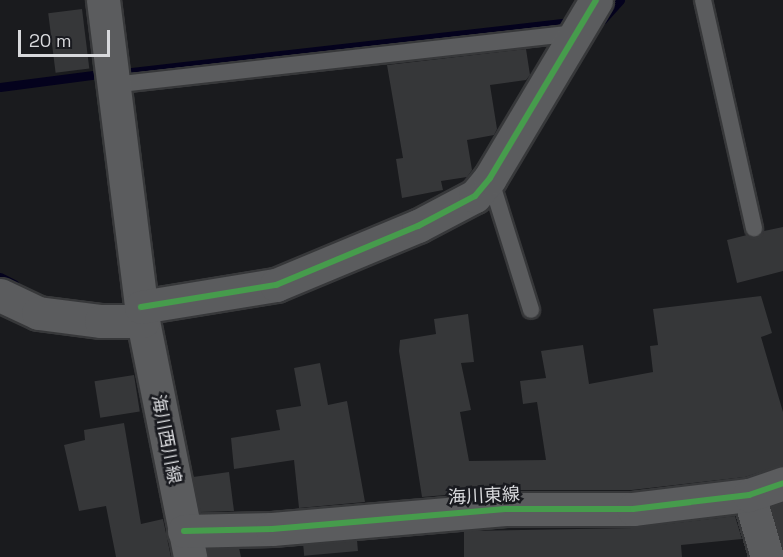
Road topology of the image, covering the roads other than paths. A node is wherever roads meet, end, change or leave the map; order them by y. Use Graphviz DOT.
graph roads {
  1 [pos="103,0"];
  2 [pos="596,0"];
  3 [pos="703,0"];
  4 [pos="578,33"];
  5 [pos="112,85"];
  6 [pos="490,177"];
  7 [pos="754,228"];
  8 [pos="0,295"];
  9 [pos="531,309"];
  10 [pos="142,314"];
  11 [pos="783,483"];
  12 [pos="749,495"];
  13 [pos="187,544"];
  14 [pos="767,557"];
  1 -- 5 [label="street, 海川西川線"];
  2 -- 4 [label="street"];
  3 -- 7 [label="lane"];
  4 -- 5 [label="lane"];
  4 -- 6 [label="street"];
  5 -- 10 [label="street, 海川西川線"];
  6 -- 9 [label="lane"];
  6 -- 10 [label="street"];
  8 -- 10 [label="street"];
  10 -- 13 [label="street, 海川西川線"];
  11 -- 12 [label="street, 海川東線"];
  12 -- 13 [label="street, 海川東線"];
  12 -- 14 [label="street"];
}
